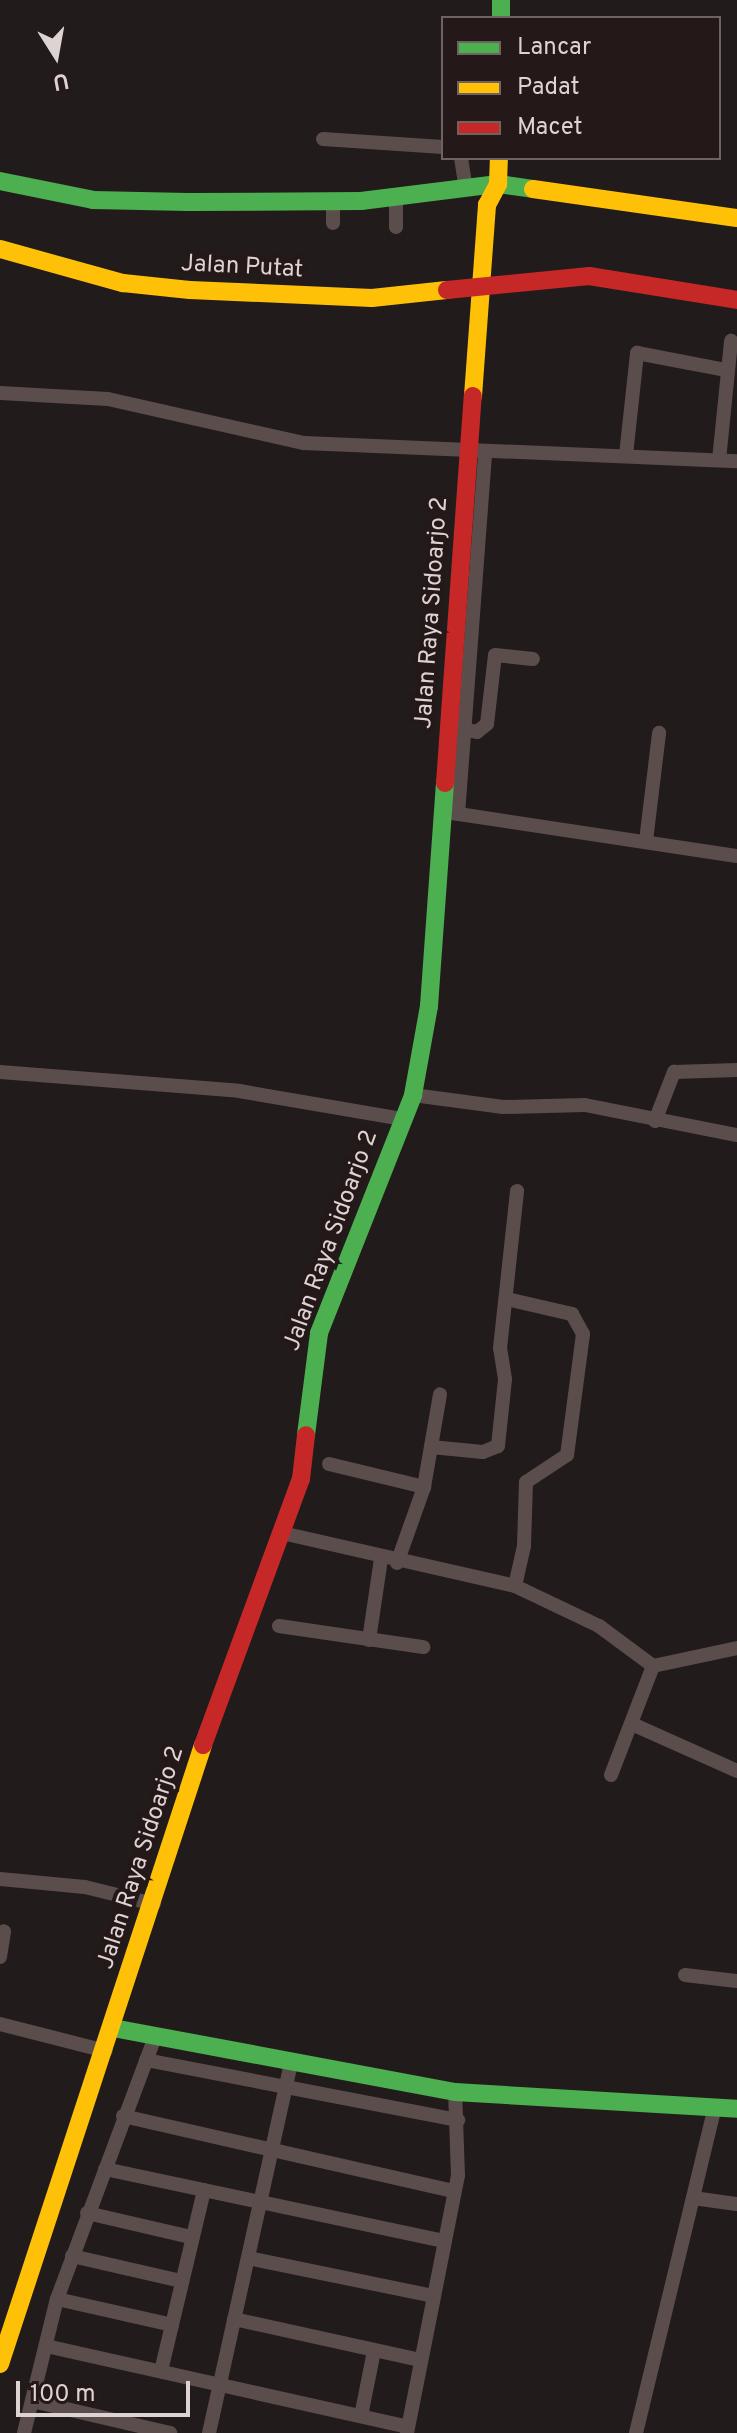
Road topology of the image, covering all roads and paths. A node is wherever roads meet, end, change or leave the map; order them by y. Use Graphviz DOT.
graph roads {
  1 [pos="323,139"];
  2 [pos="441,147"];
  3 [pos="461,160"];
  4 [pos="499,160"];
  5 [pos="0,181"];
  6 [pos="498,184"];
  7 [pos="466,188"];
  8 [pos="737,218"];
  9 [pos="0,249"];
  10 [pos="486,271"];
  11 [pos="737,300"];
  12 [pos="731,341"];
  13 [pos="726,370"];
  14 [pos="0,393"];
  15 [pos="477,452"];
  16 [pos="626,455"];
  17 [pos="719,460"];
  18 [pos="737,461"];
  19 [pos="533,659"];
  20 [pos="466,730"];
  21 [pos="659,733"];
  22 [pos="452,813"];
  23 [pos="646,841"];
  24 [pos="737,856"];
  25 [pos="737,1070"];
  26 [pos="0,1072"];
  27 [pos="420,1095"];
  28 [pos="402,1119"];
  29 [pos="655,1121"];
  30 [pos="737,1135"];
  31 [pos="517,1191"];
  32 [pos="507,1299"];
  33 [pos="440,1394"];
  34 [pos="431,1447"];
  35 [pos="329,1464"];
  36 [pos="424,1487"];
  37 [pos="289,1535"];
  38 [pos="381,1559"];
  39 [pos="397,1563"];
  40 [pos="515,1586"];
  41 [pos="279,1626"];
  42 [pos="369,1640"];
  43 [pos="423,1647"];
  44 [pos="737,1648"];
  45 [pos="653,1666"];
  46 [pos="632,1724"];
  47 [pos="737,1771"];
  48 [pos="611,1775"];
  49 [pos="0,1879"];
  50 [pos="154,1904"];
  51 [pos="4,1931"];
  52 [pos="0,1957"];
  53 [pos="685,1975"];
  54 [pos="737,1981"];
  55 [pos="0,2024"];
  56 [pos="122,2030"];
  57 [pos="155,2037"];
  58 [pos="106,2051"];
  59 [pos="146,2060"];
  60 [pos="291,2064"];
  61 [pos="286,2087"];
  62 [pos="455,2092"];
  63 [pos="715,2107"];
  64 [pos="737,2109"];
  65 [pos="123,2116"];
  66 [pos="458,2120"];
  67 [pos="272,2150"];
  68 [pos="105,2169"];
  69 [pos="204,2190"];
  70 [pos="453,2191"];
  71 [pos="693,2198"];
  72 [pos="259,2202"];
  73 [pos="737,2204"];
  74 [pos="87,2213"];
  75 [pos="191,2237"];
  76 [pos="444,2241"];
  77 [pos="72,2256"];
  78 [pos="248,2258"];
  79 [pos="181,2281"];
  80 [pos="433,2296"];
  81 [pos="57,2299"];
  82 [pos="234,2319"];
  83 [pos="172,2325"];
  84 [pos="46,2346"];
  85 [pos="374,2351"];
  86 [pos="420,2360"];
  87 [pos="0,2364"];
  88 [pos="161,2371"];
  89 [pos="221,2384"];
  90 [pos="32,2401"];
  91 [pos="361,2416"];
  92 [pos="407,2430"];
  93 [pos="24,2433"];
  94 [pos="170,2433"];
  95 [pos="209,2433"];
  96 [pos="636,2433"];
  1 -- 2 [label="street"];
  3 -- 7 [label="street"];
  4 -- 6 [label="street, Jalan Raya Sidoarjo 2"];
  5 -- 7 [label="street"];
  6 -- 7 [label="street"];
  6 -- 8 [label="street"];
  6 -- 10 [label="street, Jalan Raya Sidoarjo 2"];
  9 -- 10 [label="street, Jalan Putat"];
  10 -- 11 [label="street, Jalan Putat"];
  10 -- 15 [label="street, Jalan Raya Sidoarjo 2"];
  12 -- 13 [label="street"];
  13 -- 16 [label="street"];
  13 -- 17 [label="street"];
  14 -- 15 [label="street"];
  15 -- 16 [label="street"];
  15 -- 20 [label="street"];
  15 -- 22 [label="street, Jalan Raya Sidoarjo 2"];
  16 -- 17 [label="street"];
  17 -- 18 [label="street"];
  19 -- 20 [label="street"];
  20 -- 22 [label="street"];
  21 -- 23 [label="street"];
  22 -- 23 [label="street"];
  22 -- 27 [label="street, Jalan Raya Sidoarjo 2"];
  23 -- 24 [label="street"];
  25 -- 29 [label="street"];
  26 -- 28 [label="street"];
  27 -- 28 [label="street, Jalan Raya Sidoarjo 2"];
  27 -- 29 [label="street"];
  28 -- 37 [label="street, Jalan Raya Sidoarjo 2"];
  29 -- 30 [label="street"];
  31 -- 32 [label="street"];
  32 -- 34 [label="street"];
  32 -- 40 [label="street"];
  33 -- 34 [label="street"];
  34 -- 36 [label="street"];
  35 -- 36 [label="street"];
  36 -- 39 [label="street"];
  37 -- 38 [label="street"];
  37 -- 50 [label="street, Jalan Raya Sidoarjo 2"];
  38 -- 39 [label="street"];
  38 -- 42 [label="street"];
  39 -- 40 [label="street"];
  40 -- 45 [label="street"];
  41 -- 42 [label="street"];
  42 -- 43 [label="street"];
  44 -- 45 [label="street"];
  45 -- 46 [label="street"];
  46 -- 47 [label="street"];
  46 -- 48 [label="street"];
  49 -- 50 [label="street"];
  50 -- 56 [label="street, Jalan Raya Sidoarjo 2"];
  51 -- 52 [label="street"];
  53 -- 54 [label="street"];
  55 -- 58 [label="street"];
  56 -- 57 [label="street"];
  56 -- 58 [label="street, Jalan Raya Sidoarjo 2"];
  57 -- 59 [label="street"];
  57 -- 60 [label="street"];
  58 -- 87 [label="street, Jalan Raya Sidoarjo 2"];
  59 -- 61 [label="street"];
  59 -- 65 [label="street"];
  60 -- 61 [label="street"];
  60 -- 62 [label="street"];
  61 -- 66 [label="street"];
  61 -- 67 [label="street"];
  62 -- 63 [label="street"];
  62 -- 66 [label="street"];
  63 -- 64 [label="street"];
  63 -- 71 [label="street"];
  65 -- 67 [label="street"];
  65 -- 68 [label="street"];
  66 -- 70 [label="street"];
  67 -- 70 [label="street"];
  67 -- 72 [label="street"];
  68 -- 69 [label="street"];
  68 -- 74 [label="street"];
  69 -- 72 [label="street"];
  69 -- 75 [label="street"];
  70 -- 76 [label="street"];
  71 -- 73 [label="street"];
  71 -- 96 [label="street"];
  72 -- 76 [label="street"];
  72 -- 78 [label="street"];
  74 -- 75 [label="street"];
  74 -- 77 [label="street"];
  75 -- 79 [label="street"];
  76 -- 80 [label="street"];
  77 -- 79 [label="street"];
  77 -- 81 [label="street"];
  78 -- 80 [label="street"];
  78 -- 82 [label="street"];
  79 -- 83 [label="street"];
  80 -- 86 [label="street"];
  81 -- 83 [label="street"];
  81 -- 84 [label="street"];
  82 -- 85 [label="street"];
  82 -- 89 [label="street"];
  83 -- 88 [label="street"];
  84 -- 88 [label="street"];
  84 -- 90 [label="street"];
  85 -- 86 [label="street"];
  85 -- 91 [label="street"];
  86 -- 92 [label="street"];
  88 -- 89 [label="street"];
  89 -- 91 [label="street"];
  89 -- 95 [label="street"];
  90 -- 93 [label="street"];
  90 -- 94 [label="street"];
  91 -- 92 [label="street"];
}
